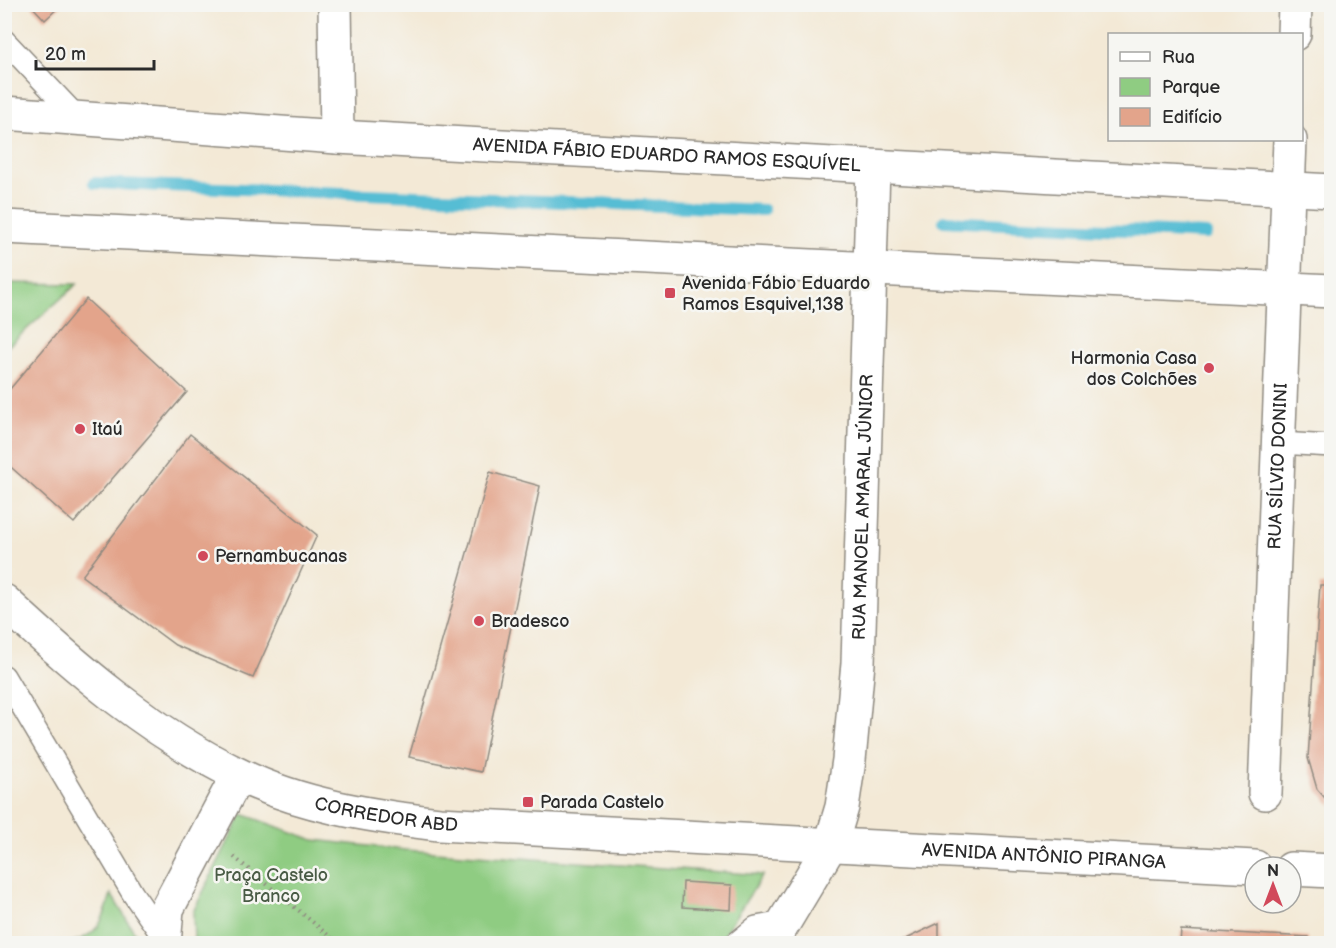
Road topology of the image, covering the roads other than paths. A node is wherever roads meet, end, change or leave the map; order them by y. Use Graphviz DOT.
graph roads {
  1 [pos="335,4"];
  2 [pos="1295,4"];
  3 [pos="1294,33"];
  4 [pos="4,40"];
  5 [pos="12,108"];
  6 [pos="79,119"];
  7 [pos="337,137"];
  8 [pos="1290,141"];
  9 [pos="873,168"];
  10 [pos="1290,188"];
  11 [pos="1332,190"];
  12 [pos="4,227"];
  13 [pos="870,269"];
  14 [pos="1285,290"];
  15 [pos="1332,291"];
  16 [pos="1279,444"];
  17 [pos="1332,446"];
  18 [pos="4,601"];
  19 [pos="4,676"];
  20 [pos="238,775"];
  21 [pos="1265,793"];
  22 [pos="831,844"];
  23 [pos="1243,866"];
  24 [pos="1303,870"];
  25 [pos="1332,871"];
  26 [pos="778,933"];
  27 [pos="166,943"];
  28 [pos="735,944"];
  1 -- 7 [label="main road"];
  2 -- 3 [label="main road"];
  4 -- 6 [label="lane"];
  5 -- 6 [label="main road, AVENIDA FÁBIO EDUARDO RAMOS ESQUÍVEL"];
  6 -- 7 [label="main road, AVENIDA FÁBIO EDUARDO RAMOS ESQUÍVEL"];
  7 -- 9 [label="main road, AVENIDA FÁBIO EDUARDO RAMOS ESQUÍVEL"];
  8 -- 10 [label="main road, RUA SÍLVIO DONINI"];
  9 -- 10 [label="main road, AVENIDA FÁBIO EDUARDO RAMOS ESQUÍVEL"];
  9 -- 13 [label="main road, RUA MANOEL AMARAL JÚNIOR"];
  10 -- 11 [label="main road, AVENIDA FÁBIO EDUARDO RAMOS ESQUÍVEL"];
  10 -- 14 [label="main road, RUA SÍLVIO DONINI"];
  12 -- 13 [label="main road"];
  13 -- 14 [label="main road"];
  13 -- 22 [label="main road, RUA MANOEL AMARAL JÚNIOR"];
  14 -- 15 [label="main road"];
  14 -- 16 [label="main road, RUA SÍLVIO DONINI"];
  16 -- 17 [label="lane"];
  16 -- 21 [label="main road, RUA SÍLVIO DONINI"];
  18 -- 20 [label="main road, CORREDOR ABD"];
  19 -- 27 [label="lane"];
  20 -- 22 [label="main road, CORREDOR ABD"];
  20 -- 27 [label="main road"];
  22 -- 23 [label="main road, AVENIDA ANTÔNIO PIRANGA"];
  22 -- 26 [label="main road, RUA MANOEL AMARAL JÚNIOR"];
  24 -- 25 [label="main road"];
  26 -- 28 [label="lane"];
}
